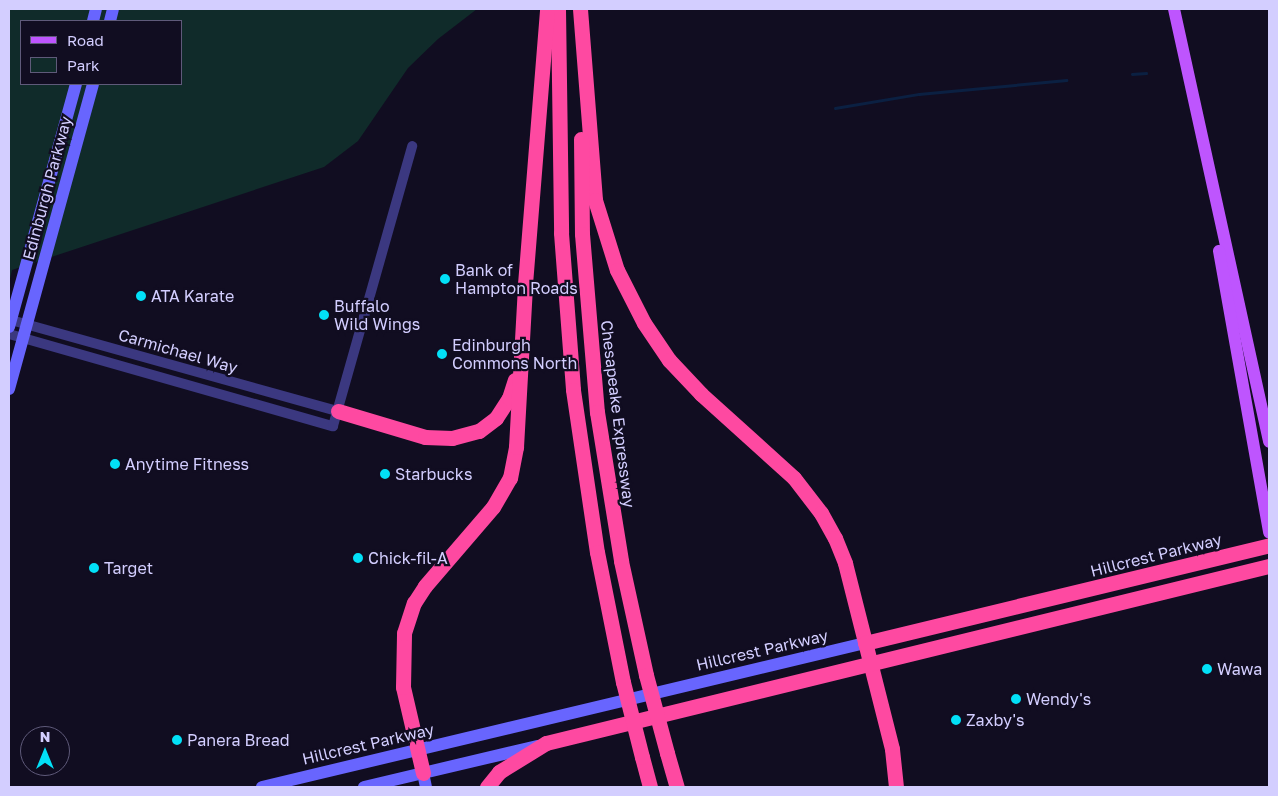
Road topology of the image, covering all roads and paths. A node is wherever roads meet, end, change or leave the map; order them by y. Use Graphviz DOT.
graph roads {
  1 [pos="546,9"];
  2 [pos="558,9"];
  3 [pos="580,9"];
  4 [pos="1174,9"];
  5 [pos="76,85"];
  6 [pos="92,85"];
  7 [pos="1201,135"];
  8 [pos="412,146"];
  9 [pos="10,324"];
  10 [pos="26,324"];
  11 [pos="9,334"];
  12 [pos="22,338"];
  13 [pos="521,362"];
  14 [pos="9,389"];
  15 [pos="338,412"];
  16 [pos="1269,442"];
  17 [pos="1269,533"];
  18 [pos="1269,545"];
  19 [pos="1269,566"];
  20 [pos="865,643"];
  21 [pos="870,665"];
  22 [pos="546,743"];
  23 [pos="417,750"];
  24 [pos="425,780"];
  25 [pos="262,787"];
  26 [pos="364,787"];
  27 [pos="487,787"];
  28 [pos="650,787"];
  29 [pos="677,787"];
  30 [pos="896,787"];
  1 -- 13 [label="highway"];
  2 -- 28 [label="highway, bridge"];
  3 -- 20 [label="highway"];
  3 -- 29 [label="highway, Chesapeake Expressway, bridge"];
  4 -- 7 [label="main road"];
  5 -- 9 [label="main road, Edinburgh Parkway"];
  6 -- 10 [label="main road, Edinburgh Parkway"];
  7 -- 16 [label="main road"];
  7 -- 17 [label="main road"];
  8 -- 15 [label="street"];
  9 -- 10 [label="street, Carmichael Way"];
  10 -- 12 [label="main road, Edinburgh Parkway"];
  10 -- 15 [label="street, Carmichael Way"];
  11 -- 12 [label="street, Carmichael Way"];
  12 -- 14 [label="main road, Edinburgh Parkway"];
  12 -- 15 [label="street, Carmichael Way"];
  13 -- 15 [label="highway"];
  13 -- 23 [label="highway"];
  18 -- 20 [label="highway, Hillcrest Parkway"];
  19 -- 21 [label="highway"];
  20 -- 21 [label="highway"];
  20 -- 23 [label="main road, Hillcrest Parkway"];
  21 -- 22 [label="highway"];
  21 -- 30 [label="highway"];
  22 -- 24 [label="main road"];
  22 -- 27 [label="highway"];
  23 -- 24 [label="highway"];
  23 -- 25 [label="main road, Hillcrest Parkway"];
  24 -- 26 [label="main road"];
}
